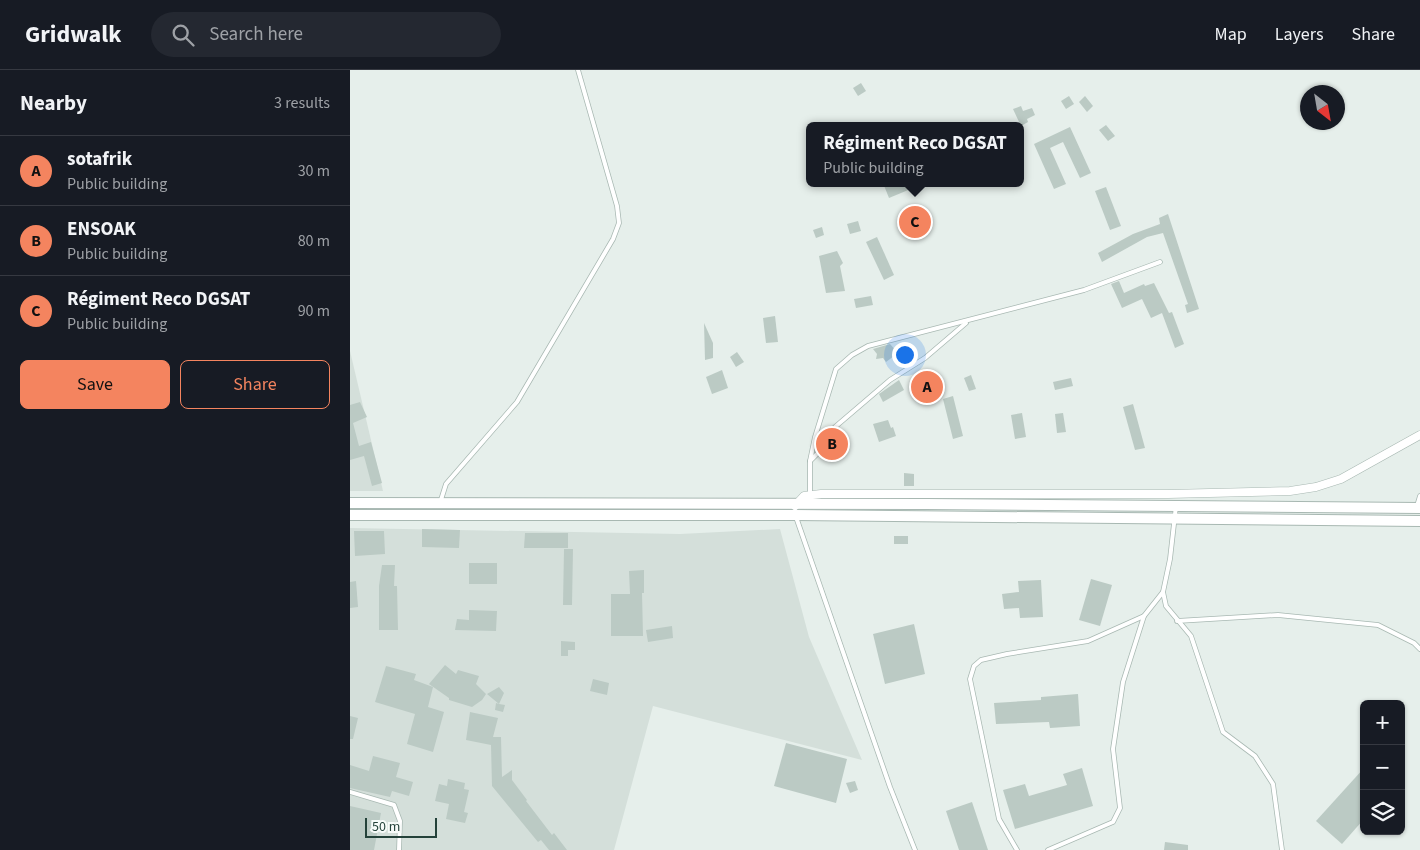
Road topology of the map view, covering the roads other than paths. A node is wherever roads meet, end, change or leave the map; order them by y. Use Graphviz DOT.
graph roads {
  1 [pos="578,70"];
  2 [pos="1160,262"];
  3 [pos="968,321"];
  4 [pos="1420,435"];
  5 [pos="810,461"];
  6 [pos="810,494"];
  7 [pos="1420,496"];
  8 [pos="440,502"];
  9 [pos="350,503"];
  10 [pos="795,504"];
  11 [pos="1176,506"];
  12 [pos="1418,508"];
  13 [pos="350,515"];
  14 [pos="795,515"];
  15 [pos="1174,518"];
  16 [pos="1420,521"];
  17 [pos="1163,592"];
  18 [pos="1144,616"];
  19 [pos="1177,621"];
  20 [pos="1420,649"];
  21 [pos="350,792"];
  22 [pos="399,850"];
  23 [pos="915,850"];
  24 [pos="1017,850"];
  25 [pos="1048,850"];
  26 [pos="1282,850"];
  1 -- 8 [label="lane"];
  2 -- 3 [label="lane"];
  3 -- 5 [label="lane"];
  3 -- 5 [label="lane"];
  4 -- 6 [label="street"];
  5 -- 6 [label="lane"];
  6 -- 10 [label="street"];
  7 -- 12 [label="lane"];
  8 -- 9 [label="street"];
  8 -- 10 [label="street"];
  10 -- 11 [label="street"];
  10 -- 14 [label="street"];
  11 -- 12 [label="street"];
  11 -- 15 [label="lane"];
  13 -- 14 [label="street"];
  14 -- 15 [label="street"];
  14 -- 23 [label="lane"];
  15 -- 16 [label="street"];
  15 -- 17 [label="lane"];
  17 -- 18 [label="lane"];
  17 -- 19 [label="lane"];
  18 -- 24 [label="lane"];
  18 -- 25 [label="lane"];
  19 -- 20 [label="lane"];
  19 -- 26 [label="lane"];
  21 -- 22 [label="lane"];
}
